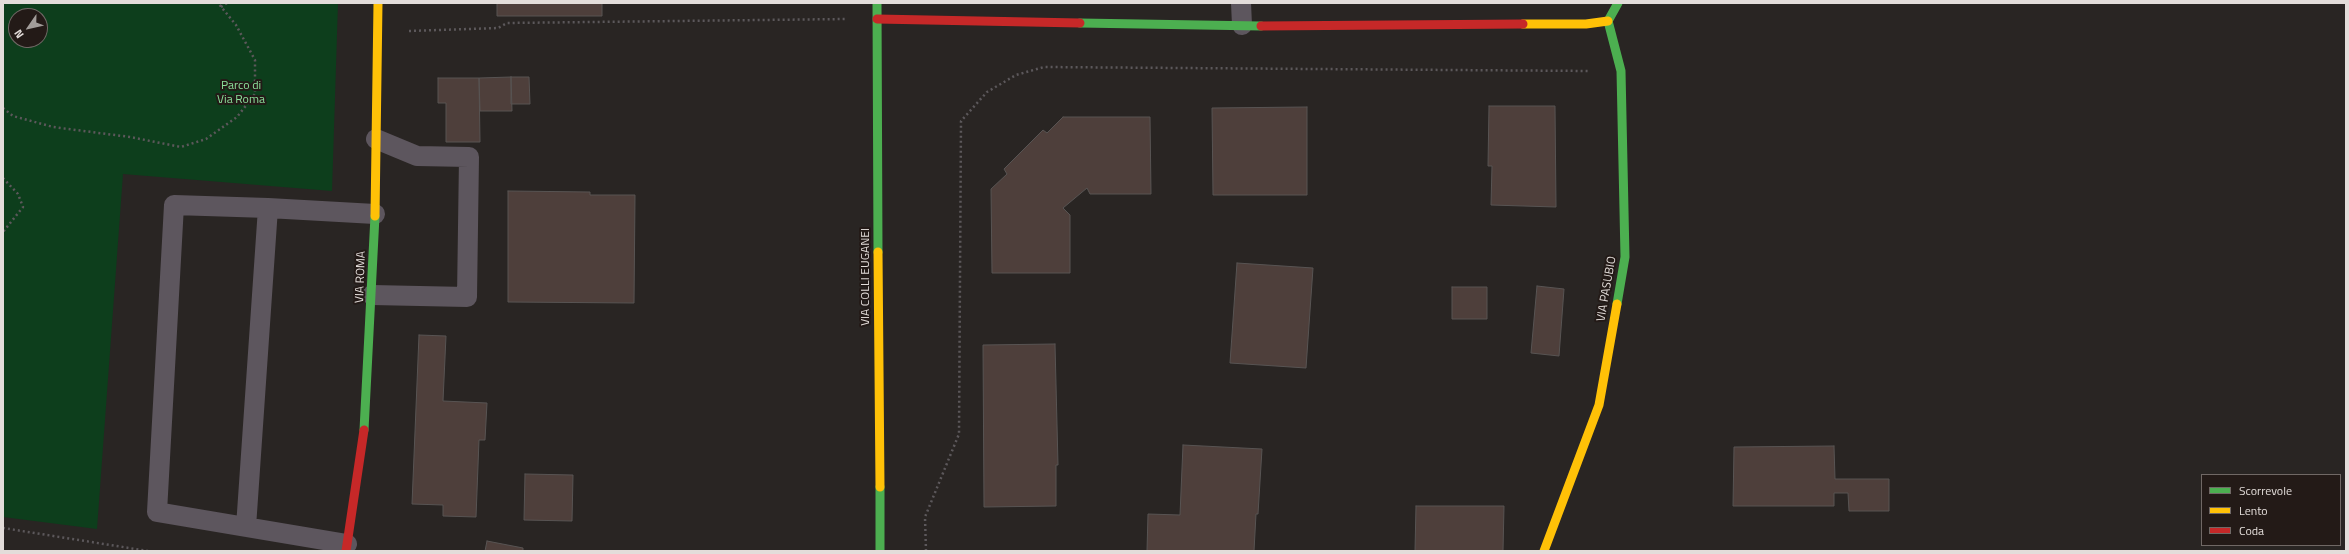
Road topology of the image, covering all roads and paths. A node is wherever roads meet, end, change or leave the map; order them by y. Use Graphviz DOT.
graph roads {
  1 [pos="218,3"];
  2 [pos="227,3"];
  3 [pos="378,3"];
  4 [pos="877,3"];
  5 [pos="1241,3"];
  6 [pos="1618,3"];
  7 [pos="221,7"];
  8 [pos="877,19"];
  9 [pos="1608,21"];
  10 [pos="1242,25"];
  11 [pos="406,31"];
  12 [pos="1592,71"];
  13 [pos="3,108"];
  14 [pos="376,139"];
  15 [pos="3,178"];
  16 [pos="268,208"];
  17 [pos="375,214"];
  18 [pos="3,232"];
  19 [pos="372,295"];
  20 [pos="246,527"];
  21 [pos="3,528"];
  22 [pos="347,548"];
  23 [pos="148,551"];
  24 [pos="880,551"];
  25 [pos="926,551"];
  26 [pos="1544,551"];
  1 -- 7 [label="path"];
  2 -- 7 [label="path"];
  3 -- 14 [label="street, VIA ROMA"];
  4 -- 8 [label="street, VIA COLLI EUGANEI"];
  5 -- 10 [label="lane"];
  6 -- 9 [label="street"];
  7 -- 13 [label="path"];
  8 -- 10 [label="street"];
  8 -- 11 [label="path"];
  8 -- 24 [label="street, VIA COLLI EUGANEI"];
  9 -- 10 [label="street"];
  9 -- 26 [label="street, VIA PASUBIO"];
  12 -- 25 [label="path"];
  14 -- 17 [label="street, VIA ROMA"];
  14 -- 19 [label="lane"];
  15 -- 18 [label="path"];
  16 -- 17 [label="lane"];
  16 -- 20 [label="lane"];
  16 -- 20 [label="lane"];
  17 -- 19 [label="street, VIA ROMA"];
  19 -- 22 [label="street, VIA ROMA"];
  20 -- 22 [label="lane"];
  21 -- 23 [label="path"];
}
